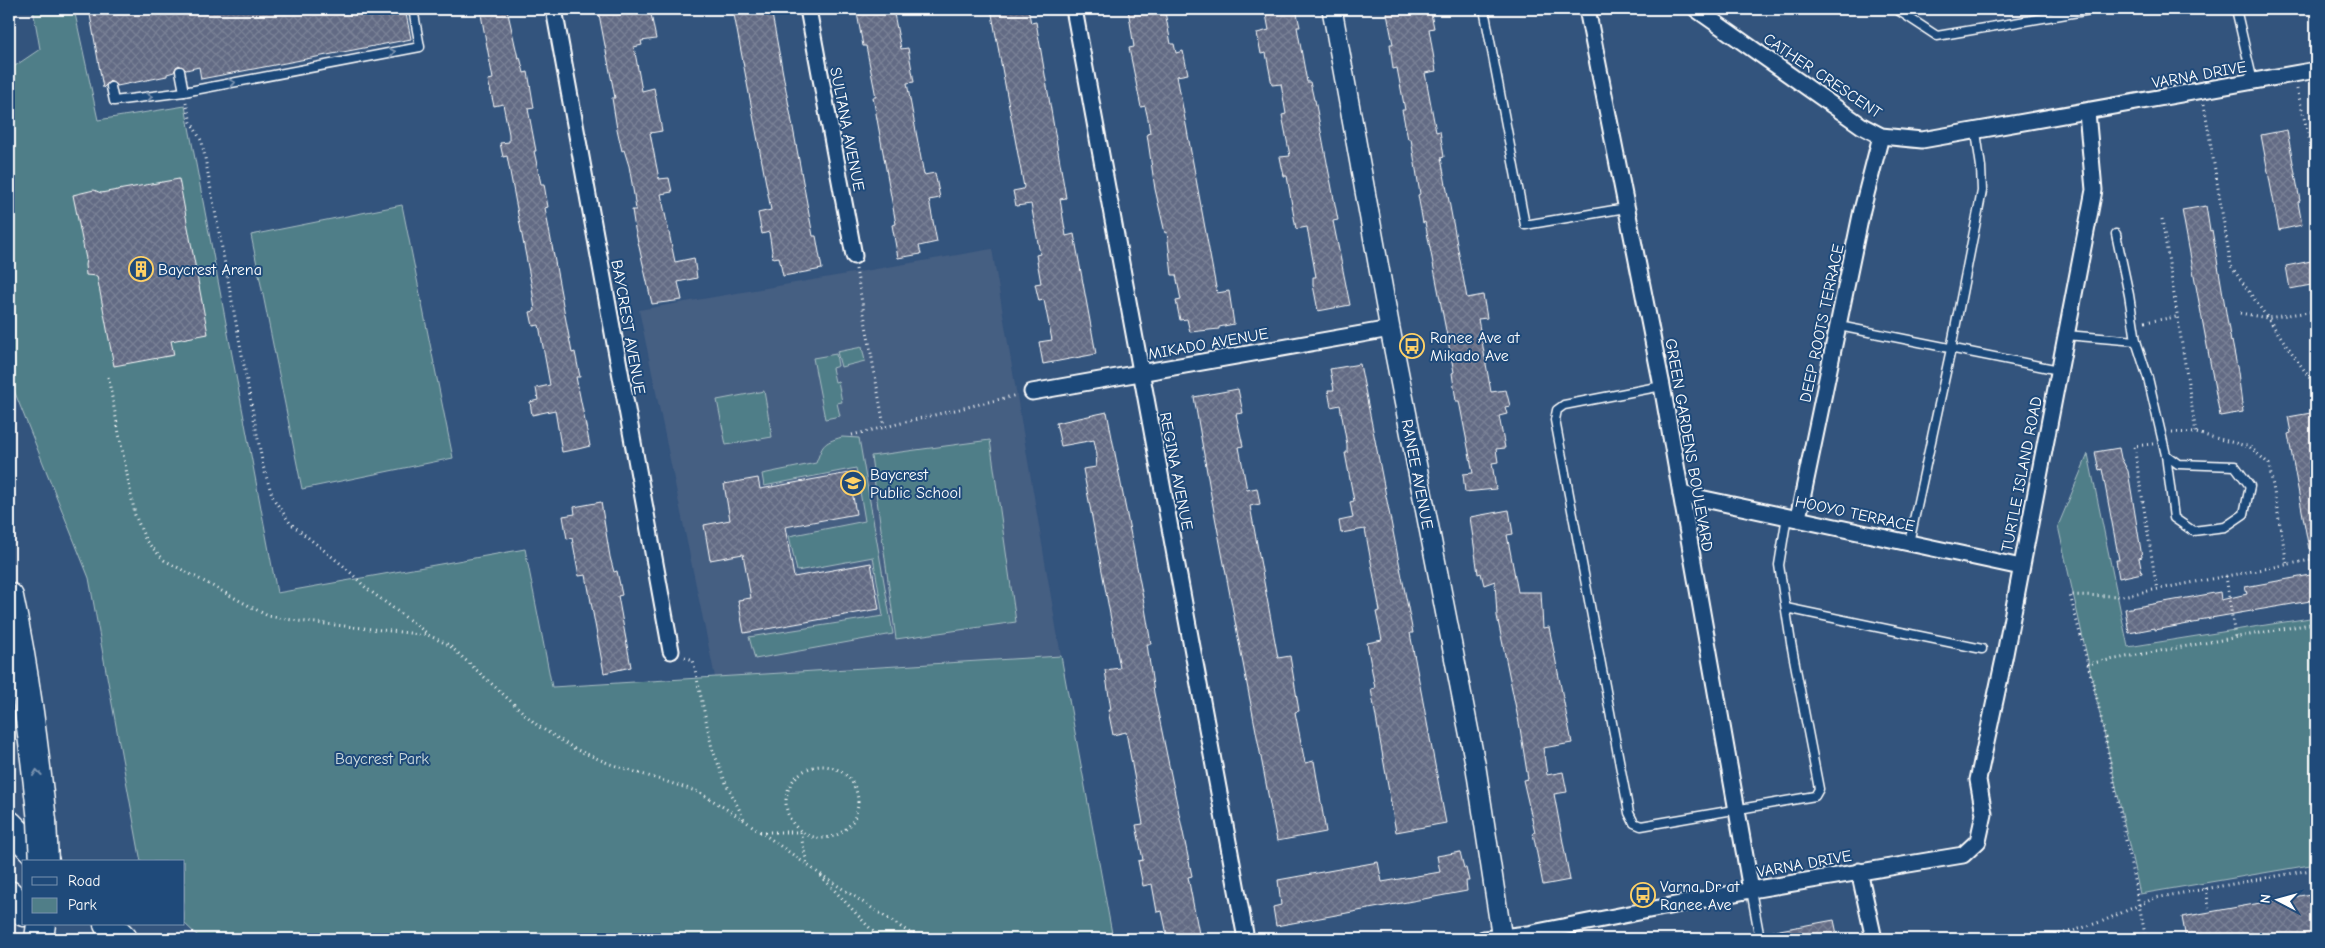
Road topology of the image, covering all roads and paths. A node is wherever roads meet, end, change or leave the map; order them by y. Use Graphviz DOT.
graph roads {
  1 [pos="413,9"];
  2 [pos="554,9"];
  3 [pos="808,9"];
  4 [pos="1074,9"];
  5 [pos="1332,9"];
  6 [pos="1484,9"];
  7 [pos="1587,9"];
  8 [pos="1696,9"];
  9 [pos="1896,9"];
  10 [pos="2096,9"];
  11 [pos="2236,9"];
  12 [pos="2316,70"];
  13 [pos="180,71"];
  14 [pos="2294,74"];
  15 [pos="2252,82"];
  16 [pos="111,87"];
  17 [pos="184,92"];
  18 [pos="2202,92"];
  19 [pos="2088,112"];
  20 [pos="1976,132"];
  21 [pos="1881,136"];
  22 [pos="2316,166"];
  23 [pos="1626,208"];
  24 [pos="2162,219"];
  25 [pos="2116,234"];
  26 [pos="854,256"];
  27 [pos="2316,310"];
  28 [pos="2240,313"];
  29 [pos="2176,317"];
  30 [pos="2267,318"];
  31 [pos="2134,324"];
  32 [pos="1839,326"];
  33 [pos="1390,329"];
  34 [pos="2066,335"];
  35 [pos="2136,341"];
  36 [pos="1951,349"];
  37 [pos="2059,370"];
  38 [pos="1141,372"];
  39 [pos="108,377"];
  40 [pos="1662,386"];
  41 [pos="2316,387"];
  42 [pos="1032,392"];
  43 [pos="884,426"];
  44 [pos="2196,433"];
  45 [pos="852,435"];
  46 [pos="2164,442"];
  47 [pos="2166,455"];
  48 [pos="1681,494"];
  49 [pos="1793,517"];
  50 [pos="1909,543"];
  51 [pos="2316,559"];
  52 [pos="2021,568"];
  53 [pos="2226,576"];
  54 [pos="2157,590"];
  55 [pos="9,597"];
  56 [pos="1786,608"];
  57 [pos="2316,623"];
  58 [pos="428,635"];
  59 [pos="2235,637"];
  60 [pos="1982,649"];
  61 [pos="671,651"];
  62 [pos="2087,664"];
  63 [pos="1736,810"];
  64 [pos="744,820"];
  65 [pos="9,825"];
  66 [pos="759,832"];
  67 [pos="800,832"];
  68 [pos="1978,841"];
  69 [pos="43,860"];
  70 [pos="45,860"];
  71 [pos="807,863"];
  72 [pos="2316,869"];
  73 [pos="1859,871"];
  74 [pos="817,872"];
  75 [pos="2206,888"];
  76 [pos="1751,890"];
  77 [pos="9,895"];
  78 [pos="2139,904"];
  79 [pos="2209,908"];
  80 [pos="22,910"];
  81 [pos="9,911"];
  82 [pos="22,922"];
  83 [pos="26,926"];
  84 [pos="37,926"];
  85 [pos="41,926"];
  86 [pos="110,926"];
  87 [pos="41,939"];
  88 [pos="49,939"];
  89 [pos="123,939"];
  90 [pos="880,939"];
  91 [pos="929,939"];
  92 [pos="1246,939"];
  93 [pos="1496,939"];
  94 [pos="1760,939"];
  95 [pos="1874,939"];
  96 [pos="2035,939"];
  97 [pos="2146,939"];
  17 -- 1 [label="lane, one-way"];
  2 -- 61 [label="street, BAYCREST AVENUE"];
  3 -- 26 [label="street, SULTANA AVENUE"];
  4 -- 38 [label="street, REGINA AVENUE"];
  5 -- 33 [label="street, RANEE AVENUE"];
  6 -- 23 [label="lane"];
  7 -- 23 [label="street, GREEN GARDENS BOULEVARD"];
  8 -- 21 [label="street, CATHER CRESCENT"];
  9 -- 10 [label="lane"];
  11 -- 15 [label="lane"];
  12 -- 14 [label="street, VARNA DRIVE"];
  13 -- 17 [label="lane"];
  14 -- 15 [label="street, VARNA DRIVE"];
  14 -- 22 [label="path"];
  15 -- 18 [label="street, VARNA DRIVE"];
  16 -- 17 [label="lane, one-way"];
  17 -- 58 [label="path"];
  18 -- 19 [label="street, VARNA DRIVE"];
  18 -- 30 [label="path"];
  19 -- 20 [label="street, VARNA DRIVE"];
  19 -- 34 [label="street, TURTLE ISLAND ROAD"];
  20 -- 21 [label="street, VARNA DRIVE"];
  20 -- 36 [label="lane"];
  21 -- 32 [label="street, DEEP ROOTS TERRACE"];
  23 -- 40 [label="street, GREEN GARDENS BOULEVARD"];
  24 -- 29 [label="path"];
  25 -- 31 [label="lane"];
  26 -- 43 [label="path"];
  27 -- 30 [label="path"];
  28 -- 30 [label="path"];
  29 -- 31 [label="path"];
  29 -- 44 [label="path"];
  30 -- 41 [label="path"];
  31 -- 35 [label="lane"];
  32 -- 36 [label="lane"];
  32 -- 49 [label="street, DEEP ROOTS TERRACE"];
  33 -- 38 [label="street, MIKADO AVENUE"];
  33 -- 93 [label="street, RANEE AVENUE"];
  34 -- 35 [label="lane"];
  34 -- 37 [label="street, TURTLE ISLAND ROAD"];
  35 -- 46 [label="lane"];
  36 -- 37 [label="lane"];
  36 -- 50 [label="lane"];
  37 -- 52 [label="street, TURTLE ISLAND ROAD"];
  38 -- 42 [label="street, MIKADO AVENUE"];
  38 -- 92 [label="street, REGINA AVENUE"];
  39 -- 58 [label="path"];
  40 -- 48 [label="street, GREEN GARDENS BOULEVARD"];
  40 -- 63 [label="lane"];
  42 -- 43 [label="path"];
  43 -- 45 [label="path"];
  46 -- 47 [label="lane"];
  46 -- 54 [label="path"];
  47 -- 47 [label="lane"];
  48 -- 49 [label="street, HOOYO TERRACE"];
  48 -- 63 [label="street, GREEN GARDENS BOULEVARD"];
  49 -- 50 [label="street, HOOYO TERRACE"];
  49 -- 56 [label="lane"];
  50 -- 52 [label="street, HOOYO TERRACE"];
  51 -- 53 [label="path"];
  52 -- 68 [label="street, TURTLE ISLAND ROAD"];
  53 -- 54 [label="path"];
  53 -- 59 [label="path"];
  54 -- 62 [label="path"];
  70 -- 55 [label="highway, one-way, bridge"];
  56 -- 60 [label="lane"];
  56 -- 63 [label="lane"];
  57 -- 59 [label="path"];
  58 -- 64 [label="path"];
  59 -- 62 [label="path"];
  61 -- 64 [label="path"];
  62 -- 78 [label="path"];
  63 -- 76 [label="street, GREEN GARDENS BOULEVARD"];
  64 -- 66 [label="path"];
  65 -- 69 [label="highway"];
  66 -- 67 [label="path"];
  66 -- 71 [label="path"];
  67 -- 67 [label="path"];
  67 -- 71 [label="path"];
  68 -- 73 [label="street, VARNA DRIVE"];
  71 -- 74 [label="path"];
  72 -- 75 [label="path"];
  73 -- 76 [label="street, VARNA DRIVE"];
  73 -- 95 [label="street"];
  74 -- 90 [label="path"];
  74 -- 91 [label="path"];
  75 -- 78 [label="path"];
  75 -- 79 [label="path"];
  76 -- 93 [label="street, VARNA DRIVE"];
  76 -- 94 [label="lane"];
  77 -- 80 [label="highway"];
  78 -- 96 [label="path"];
  78 -- 97 [label="path"];
  81 -- 82 [label="highway"];
  83 -- 87 [label="highway"];
  84 -- 88 [label="highway"];
  85 -- 87 [label="highway, bridge"];
  86 -- 89 [label="highway"];
}
